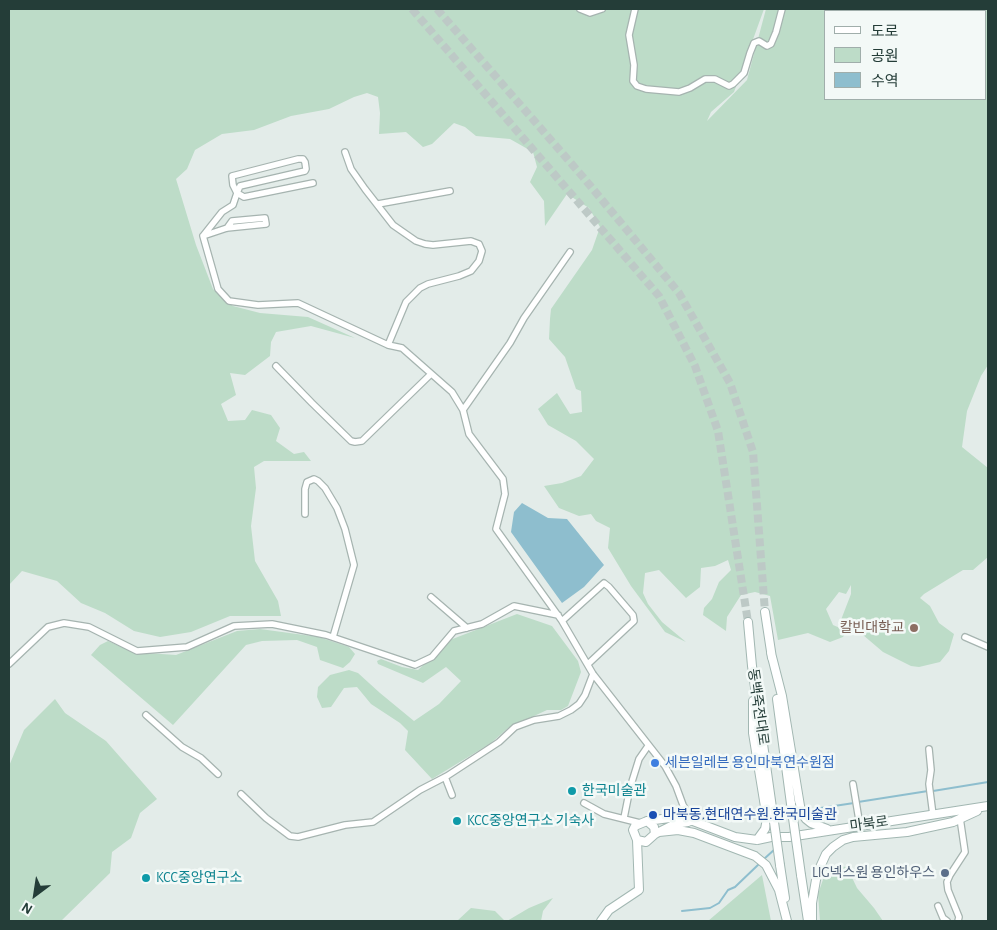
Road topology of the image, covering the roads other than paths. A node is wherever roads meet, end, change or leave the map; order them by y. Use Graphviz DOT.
graph roads {
  1 [pos="580,9"];
  2 [pos="602,9"];
  3 [pos="635,9"];
  4 [pos="782,9"];
  5 [pos="345,152"];
  6 [pos="313,183"];
  7 [pos="450,192"];
  8 [pos="237,193"];
  9 [pos="378,204"];
  10 [pos="227,228"];
  11 [pos="203,236"];
  12 [pos="570,252"];
  13 [pos="388,345"];
  14 [pos="276,366"];
  15 [pos="431,374"];
  16 [pos="463,410"];
  17 [pos="305,514"];
  18 [pos="431,596"];
  19 [pos="765,612"];
  20 [pos="558,615"];
  21 [pos="562,621"];
  22 [pos="748,622"];
  23 [pos="466,628"];
  24 [pos="333,637"];
  25 [pos="965,637"];
  26 [pos="988,647"];
  27 [pos="771,653"];
  28 [pos="9,664"];
  29 [pos="588,664"];
  30 [pos="593,674"];
  31 [pos="146,715"];
  32 [pos="648,746"];
  33 [pos="929,749"];
  34 [pos="218,774"];
  35 [pos="445,777"];
  36 [pos="853,784"];
  37 [pos="240,794"];
  38 [pos="452,795"];
  39 [pos="584,803"];
  40 [pos="987,806"];
  41 [pos="801,812"];
  42 [pos="933,815"];
  43 [pos="624,818"];
  44 [pos="960,818"];
  45 [pos="693,821"];
  46 [pos="770,821"];
  47 [pos="644,822"];
  48 [pos="860,826"];
  49 [pos="828,830"];
  50 [pos="657,833"];
  51 [pos="804,834"];
  52 [pos="771,837"];
  53 [pos="637,840"];
  54 [pos="757,840"];
  55 [pos="938,906"];
  56 [pos="601,921"];
  57 [pos="787,921"];
  58 [pos="808,921"];
  59 [pos="812,921"];
  60 [pos="947,921"];
  61 [pos="958,921"];
  1 -- 2 [label="street"];
  3 -- 4 [label="street"];
  5 -- 9 [label="street"];
  6 -- 8 [label="street"];
  7 -- 9 [label="street"];
  8 -- 8 [label="street"];
  8 -- 11 [label="street"];
  9 -- 13 [label="street"];
  10 -- 10 [label="street"];
  10 -- 11 [label="street"];
  11 -- 13 [label="street"];
  12 -- 16 [label="street"];
  13 -- 15 [label="street"];
  14 -- 15 [label="street"];
  15 -- 16 [label="street"];
  16 -- 20 [label="street"];
  17 -- 24 [label="street"];
  18 -- 23 [label="street"];
  19 -- 27 [label="main road, 동백죽전대로"];
  20 -- 21 [label="street"];
  20 -- 23 [label="street"];
  21 -- 29 [label="street"];
  21 -- 29 [label="street"];
  22 -- 46 [label="main road, 동백죽전대로"];
  23 -- 24 [label="street"];
  24 -- 28 [label="street"];
  25 -- 26 [label="street"];
  27 -- 41 [label="main road"];
  27 -- 58 [label="main road, 동백죽전대로, bridge"];
  29 -- 30 [label="street"];
  30 -- 32 [label="street"];
  30 -- 35 [label="street"];
  31 -- 34 [label="street"];
  32 -- 43 [label="street"];
  32 -- 45 [label="street"];
  33 -- 42 [label="street"];
  35 -- 37 [label="street"];
  35 -- 38 [label="street"];
  36 -- 48 [label="street"];
  39 -- 43 [label="street"];
  40 -- 42 [label="main road, 마북로"];
  40 -- 44 [label="main road"];
  41 -- 49 [label="main road"];
  41 -- 51 [label="main road"];
  42 -- 48 [label="main road, 마북로"];
  43 -- 47 [label="street"];
  44 -- 59 [label="main road"];
  44 -- 61 [label="street"];
  45 -- 47 [label="main road, 마북로"];
  45 -- 50 [label="main road"];
  45 -- 54 [label="main road, 마북로"];
  46 -- 52 [label="main road"];
  46 -- 54 [label="main road"];
  46 -- 57 [label="main road, bridge"];
  47 -- 50 [label="main road"];
  47 -- 53 [label="main road"];
  48 -- 49 [label="main road, 마북로"];
  49 -- 51 [label="main road, 마북로"];
  50 -- 53 [label="main road"];
  50 -- 57 [label="main road"];
  51 -- 52 [label="main road, 마북로"];
  52 -- 54 [label="main road, 마북로"];
  53 -- 56 [label="main road"];
  55 -- 60 [label="street"];
}
